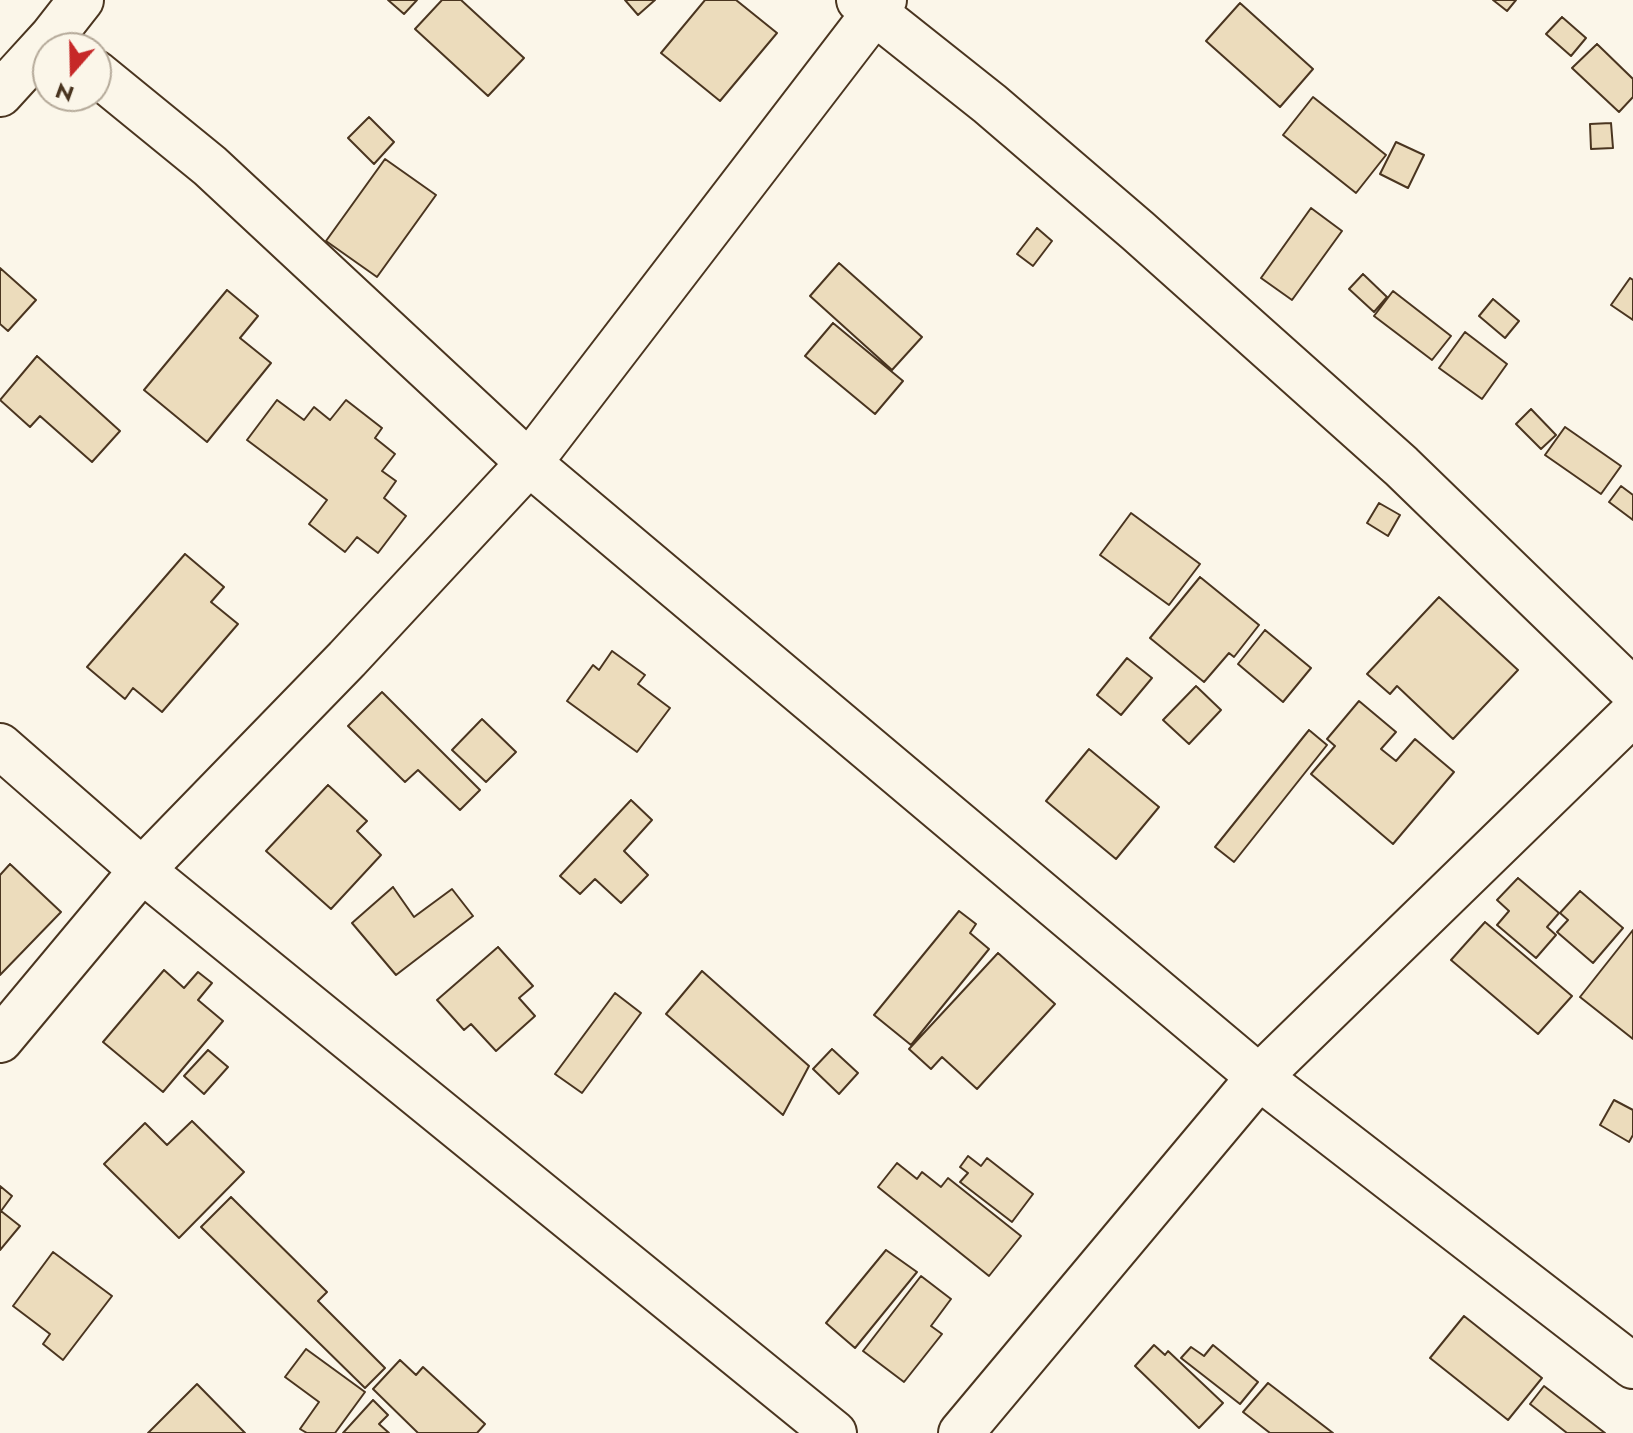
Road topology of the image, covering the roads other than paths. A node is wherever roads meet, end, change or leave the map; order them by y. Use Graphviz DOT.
graph roads {
  1 [pos="81,0"];
  2 [pos="872,4"];
  3 [pos="64,32"];
  4 [pos="32,66"];
  5 [pos="112,86"];
  6 [pos="0,94"];
  7 [pos="529,463"];
  8 [pos="1633,691"];
  9 [pos="1633,713"];
  10 [pos="0,746"];
  11 [pos="142,870"];
  12 [pos="0,1040"];
  13 [pos="1259,1077"];
  14 [pos="1633,1366"];
  15 [pos="834,1433"];
  16 [pos="961,1433"];
  1 -- 3 [label="street"];
  2 -- 7 [label="street"];
  2 -- 8 [label="street"];
  4 -- 6 [label="street"];
  5 -- 7 [label="street"];
  7 -- 11 [label="street"];
  7 -- 13 [label="street"];
  9 -- 13 [label="street"];
  10 -- 11 [label="street"];
  11 -- 12 [label="street"];
  11 -- 15 [label="street"];
  13 -- 14 [label="street"];
  13 -- 16 [label="street"];
}
